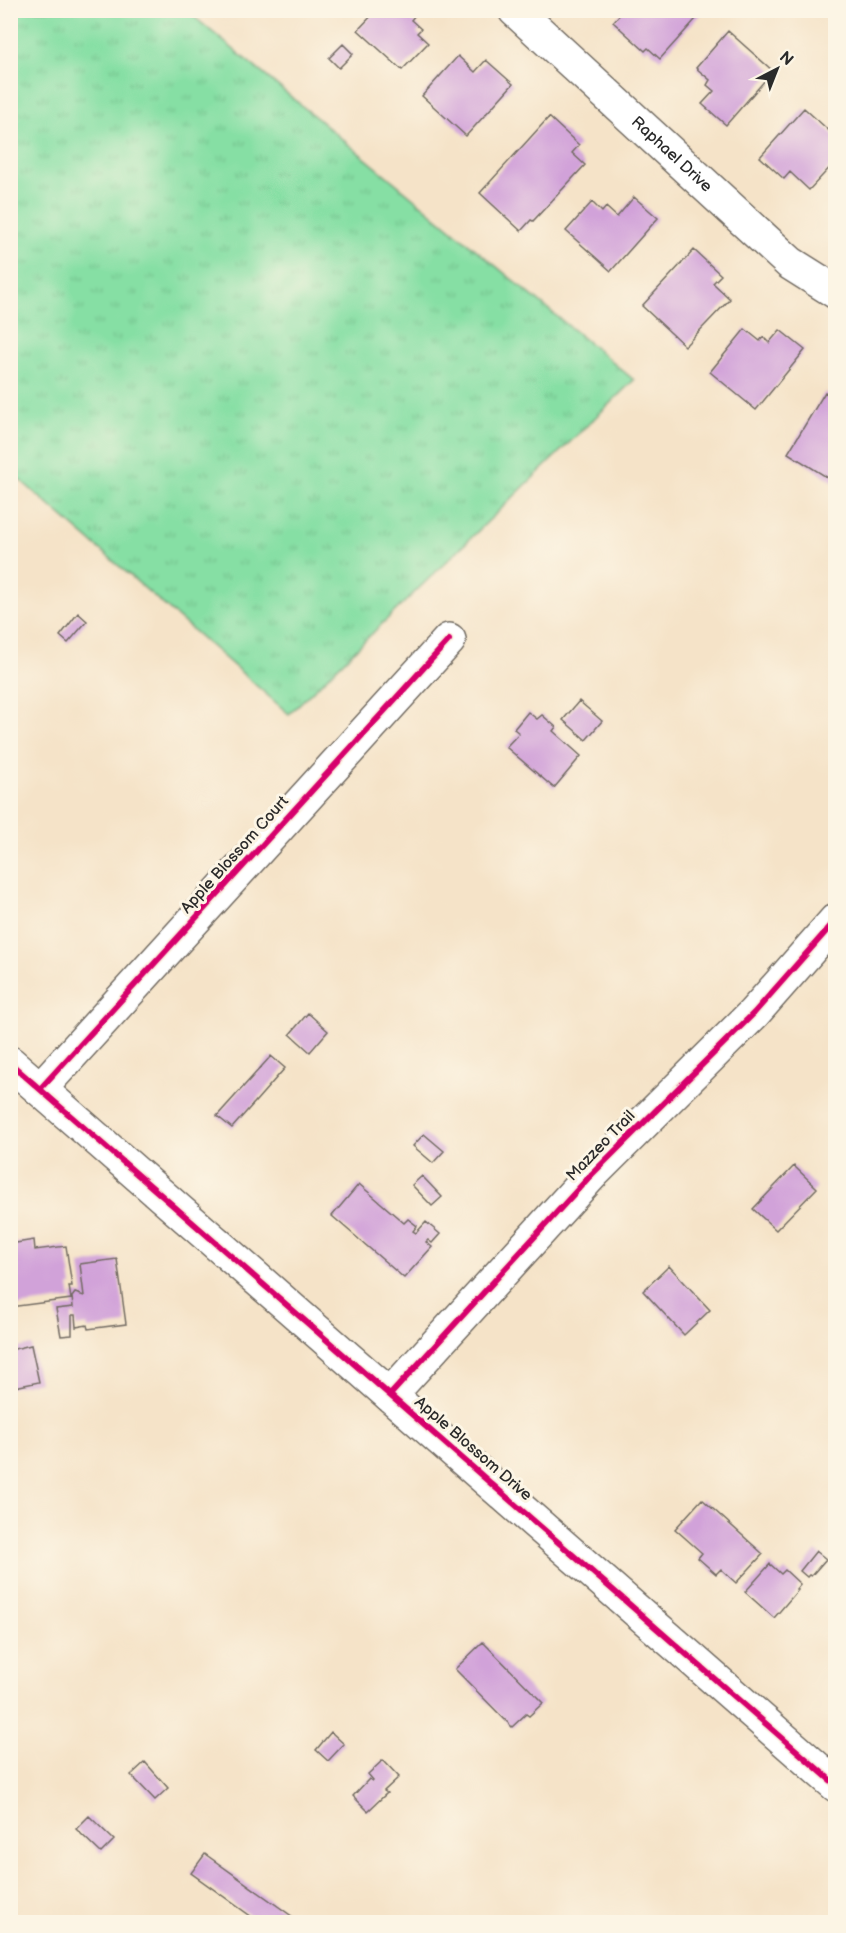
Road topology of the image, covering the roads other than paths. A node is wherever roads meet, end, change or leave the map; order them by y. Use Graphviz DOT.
graph roads {
  1 [pos="514,10"];
  2 [pos="836,292"];
  3 [pos="450,640"];
  4 [pos="836,920"];
  5 [pos="10,1063"];
  6 [pos="40,1089"];
  7 [pos="390,1395"];
  8 [pos="836,1785"];
  1 -- 2 [label="street, Raphael Drive"];
  3 -- 6 [label="street, Apple Blossom Court"];
  4 -- 7 [label="street, Mazzeo Trail"];
  5 -- 6 [label="street, Apple Blossom Drive"];
  6 -- 7 [label="street, Apple Blossom Drive"];
  7 -- 8 [label="street, Apple Blossom Drive"];
}
